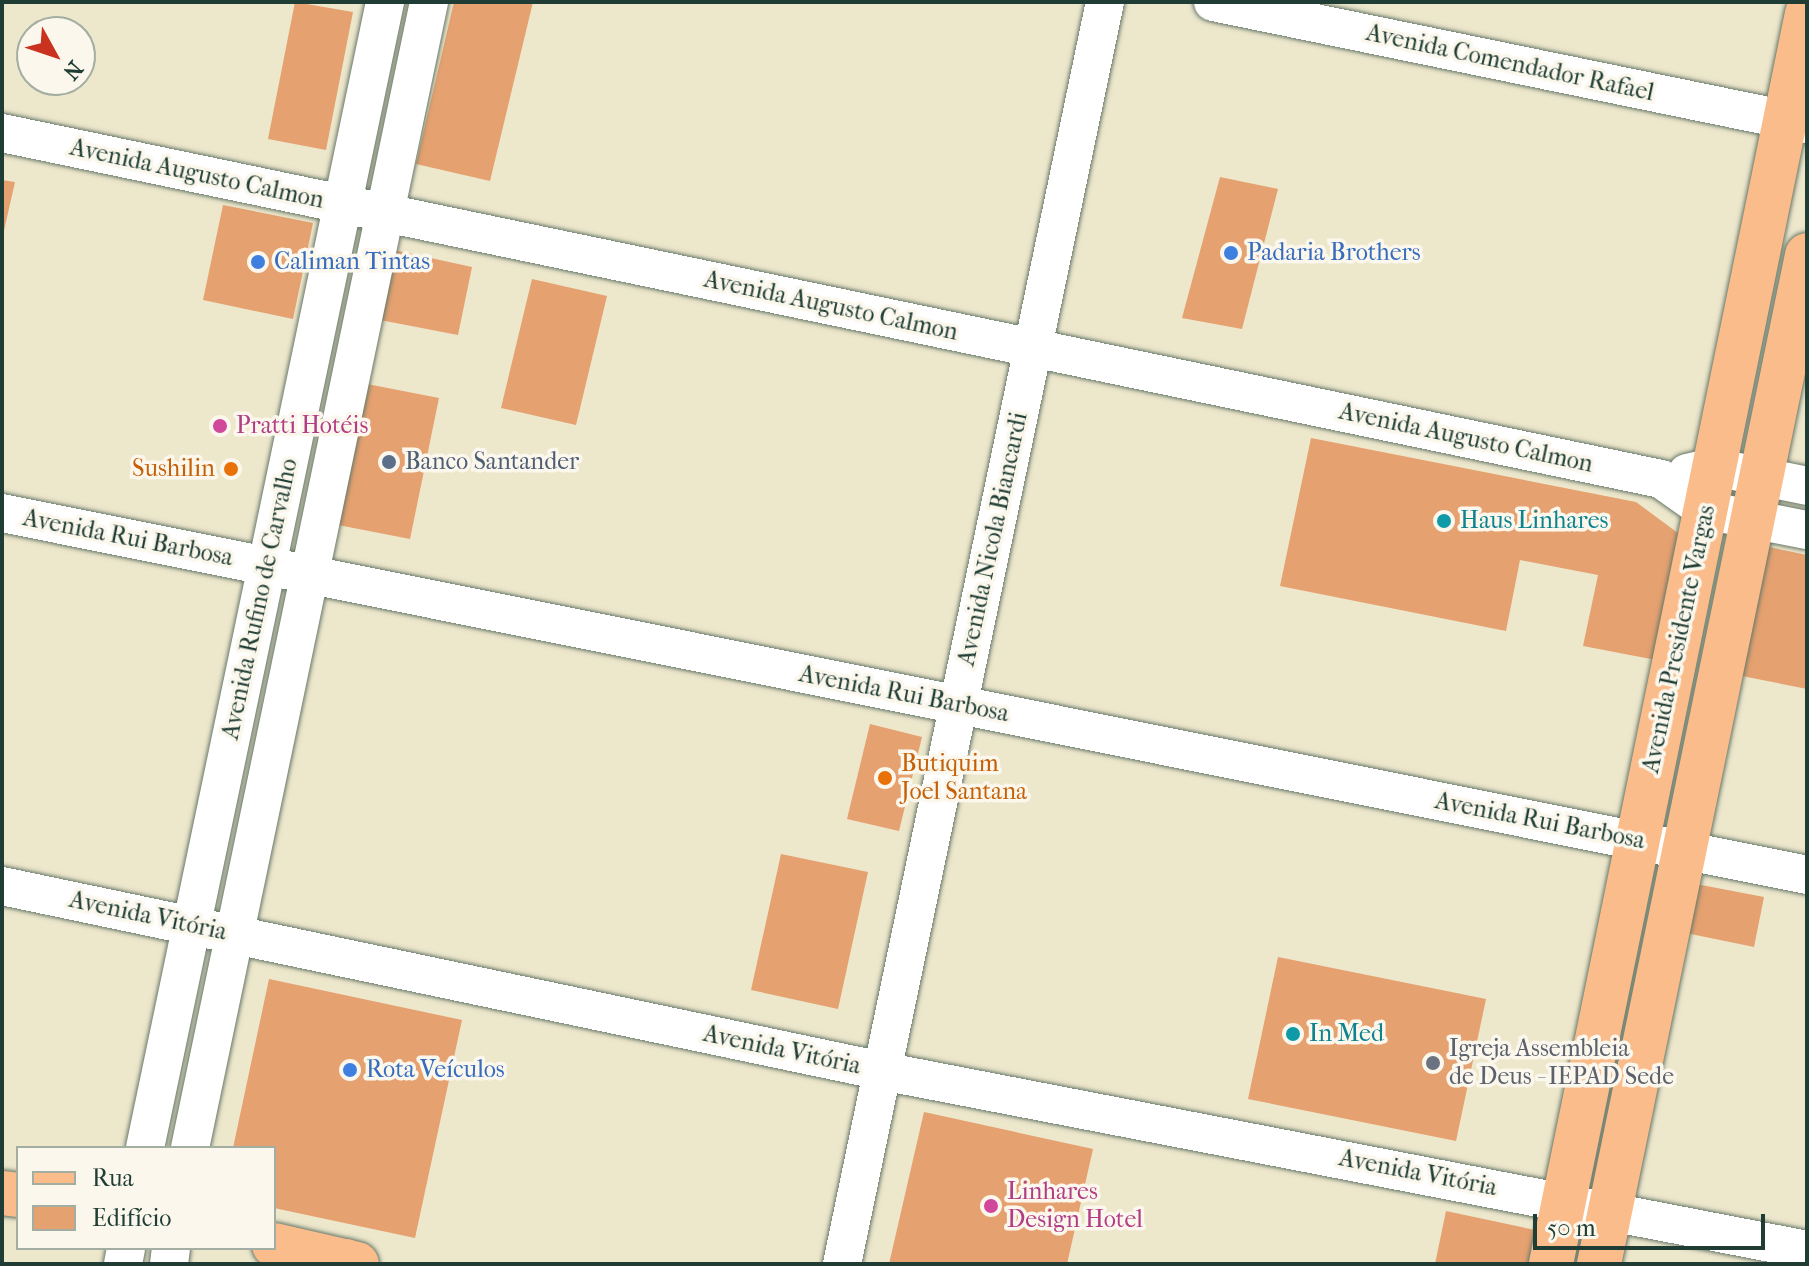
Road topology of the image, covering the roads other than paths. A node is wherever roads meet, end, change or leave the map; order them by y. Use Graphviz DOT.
graph roads {
  1 [pos="385,2"];
  2 [pos="429,2"];
  3 [pos="1105,2"];
  4 [pos="1213,2"];
  5 [pos="1807,14"];
  6 [pos="1796,122"];
  7 [pos="2,133"];
  8 [pos="343,204"];
  9 [pos="385,213"];
  10 [pos="1807,255"];
  11 [pos="1033,348"];
  12 [pos="1714,467"];
  13 [pos="1761,477"];
  14 [pos="1661,479"];
  15 [pos="1807,486"];
  16 [pos="1705,510"];
  17 [pos="2,513"];
  18 [pos="1753,519"];
  19 [pos="1807,530"];
  20 [pos="267,566"];
  21 [pos="310,574"];
  22 [pos="958,704"];
  23 [pos="1637,841"];
  24 [pos="1684,850"];
  25 [pos="1807,875"];
  26 [pos="2,886"];
  27 [pos="192,925"];
  28 [pos="235,934"];
  29 [pos="882,1071"];
  30 [pos="145,1146"];
  31 [pos="190,1146"];
  32 [pos="1564,1201"];
  33 [pos="1610,1210"];
  34 [pos="276,1245"];
  35 [pos="1807,1250"];
  36 [pos="351,1263"];
  37 [pos="842,1264"];
  38 [pos="1551,1264"];
  39 [pos="1599,1264"];
  1 -- 8 [label="street, Avenida Rufino de Carvalho"];
  2 -- 9 [label="street, Avenida Rufino de Carvalho"];
  3 -- 11 [label="street, Avenida Nicola Biancardi"];
  4 -- 6 [label="street, Avenida Comendador Rafael"];
  5 -- 6 [label="main road, Avenida Presidente Vargas"];
  6 -- 12 [label="main road, Avenida Presidente Vargas"];
  7 -- 8 [label="street, Avenida Augusto Calmon"];
  8 -- 9 [label="street, Avenida Augusto Calmon"];
  8 -- 20 [label="street, Avenida Rufino de Carvalho"];
  9 -- 11 [label="street, Avenida Augusto Calmon"];
  9 -- 21 [label="street, Avenida Rufino de Carvalho"];
  10 -- 13 [label="main road, Avenida Presidente Vargas"];
  11 -- 14 [label="street, Avenida Augusto Calmon"];
  11 -- 22 [label="street, Avenida Nicola Biancardi"];
  12 -- 13 [label="street"];
  12 -- 14 [label="street, Avenida Augusto Calmon"];
  12 -- 16 [label="main road, Avenida Presidente Vargas"];
  13 -- 15 [label="street"];
  13 -- 18 [label="main road, Avenida Presidente Vargas"];
  14 -- 16 [label="street, Avenida Augusto Calmon"];
  16 -- 18 [label="street, Avenida Augusto Calmon"];
  16 -- 23 [label="main road, Avenida Presidente Vargas"];
  17 -- 20 [label="street, Avenida Rui Barbosa"];
  18 -- 19 [label="street, Avenida Augusto Calmon"];
  18 -- 24 [label="main road, Avenida Presidente Vargas"];
  20 -- 21 [label="street, Avenida Rui Barbosa"];
  20 -- 27 [label="street, Avenida Rufino de Carvalho"];
  21 -- 22 [label="street, Avenida Rui Barbosa"];
  21 -- 28 [label="street, Avenida Rufino de Carvalho"];
  22 -- 23 [label="street, Avenida Rui Barbosa"];
  22 -- 29 [label="street, Avenida Nicola Biancardi"];
  23 -- 24 [label="street, Avenida Rui Barbosa"];
  23 -- 32 [label="main road, Avenida Presidente Vargas"];
  24 -- 25 [label="street, Avenida Rui Barbosa"];
  24 -- 33 [label="main road, Avenida Presidente Vargas"];
  26 -- 27 [label="street, Avenida Vitória"];
  27 -- 28 [label="street, Avenida Vitória"];
  27 -- 30 [label="street, Avenida Rufino de Carvalho"];
  28 -- 29 [label="street, Avenida Vitória"];
  28 -- 31 [label="street, Avenida Rufino de Carvalho"];
  29 -- 32 [label="street, Avenida Vitória"];
  29 -- 37 [label="street, Avenida Nicola Biancardi"];
  32 -- 33 [label="street, Avenida Vitória"];
  32 -- 38 [label="main road, Avenida Presidente Vargas"];
  33 -- 35 [label="street"];
  33 -- 39 [label="main road, Avenida Presidente Vargas"];
  34 -- 36 [label="main road"];
}
